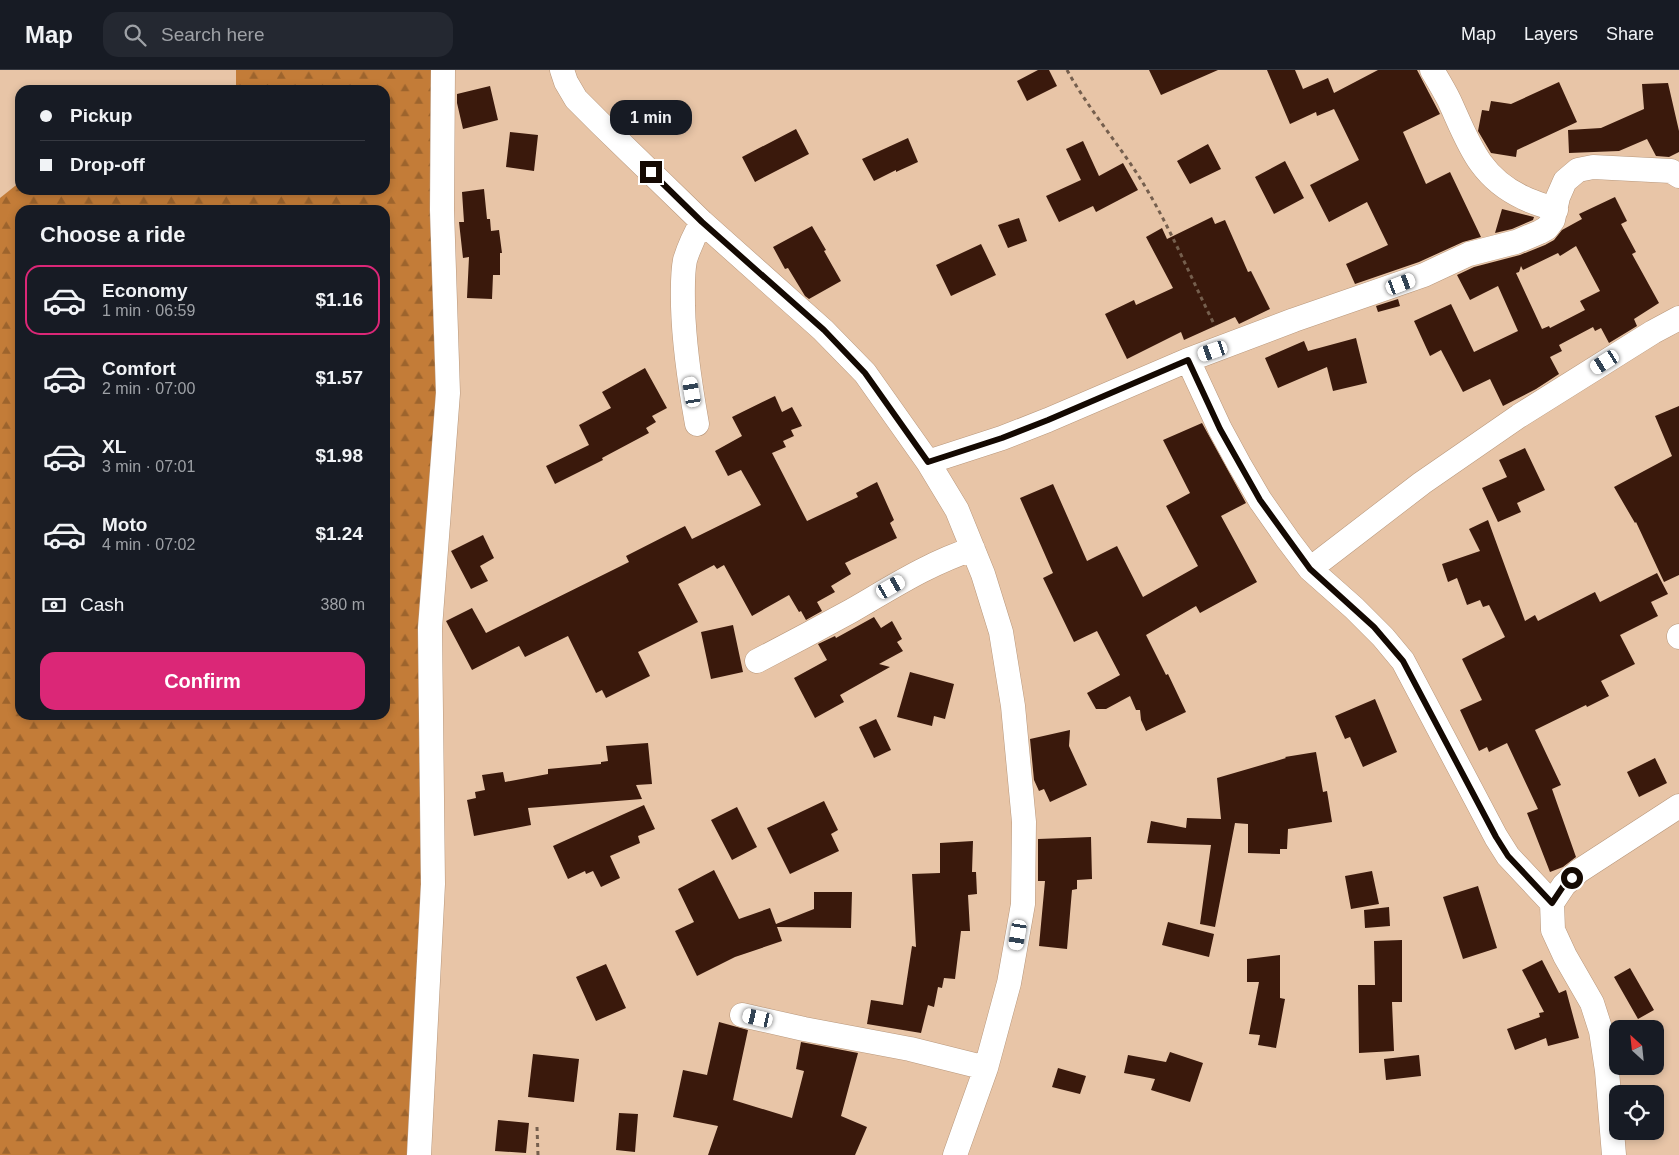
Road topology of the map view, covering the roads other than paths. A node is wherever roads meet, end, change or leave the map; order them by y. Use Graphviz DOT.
graph roads {
  1 [pos="443,70"];
  2 [pos="562,70"];
  3 [pos="1432,70"];
  4 [pos="1676,168"];
  5 [pos="1556,210"];
  6 [pos="702,222"];
  7 [pos="1679,318"];
  8 [pos="1188,360"];
  9 [pos="697,424"];
  10 [pos="928,462"];
  11 [pos="973,549"];
  12 [pos="1310,569"];
  13 [pos="757,661"];
  14 [pos="1679,806"];
  15 [pos="1552,903"];
  16 [pos="742,1015"];
  17 [pos="986,1068"];
  18 [pos="419,1155"];
  19 [pos="955,1155"];
  20 [pos="1614,1155"];
  1 -- 18 [label="street"];
  2 -- 6 [label="street"];
  3 -- 5 [label="street"];
  4 -- 5 [label="street"];
  5 -- 8 [label="street"];
  6 -- 9 [label="street"];
  6 -- 10 [label="street"];
  7 -- 12 [label="street"];
  8 -- 10 [label="street"];
  8 -- 12 [label="street"];
  10 -- 11 [label="street"];
  11 -- 13 [label="street"];
  11 -- 17 [label="street"];
  12 -- 15 [label="street"];
  14 -- 15 [label="street"];
  15 -- 20 [label="street"];
  16 -- 17 [label="street"];
  17 -- 19 [label="street"];
}
